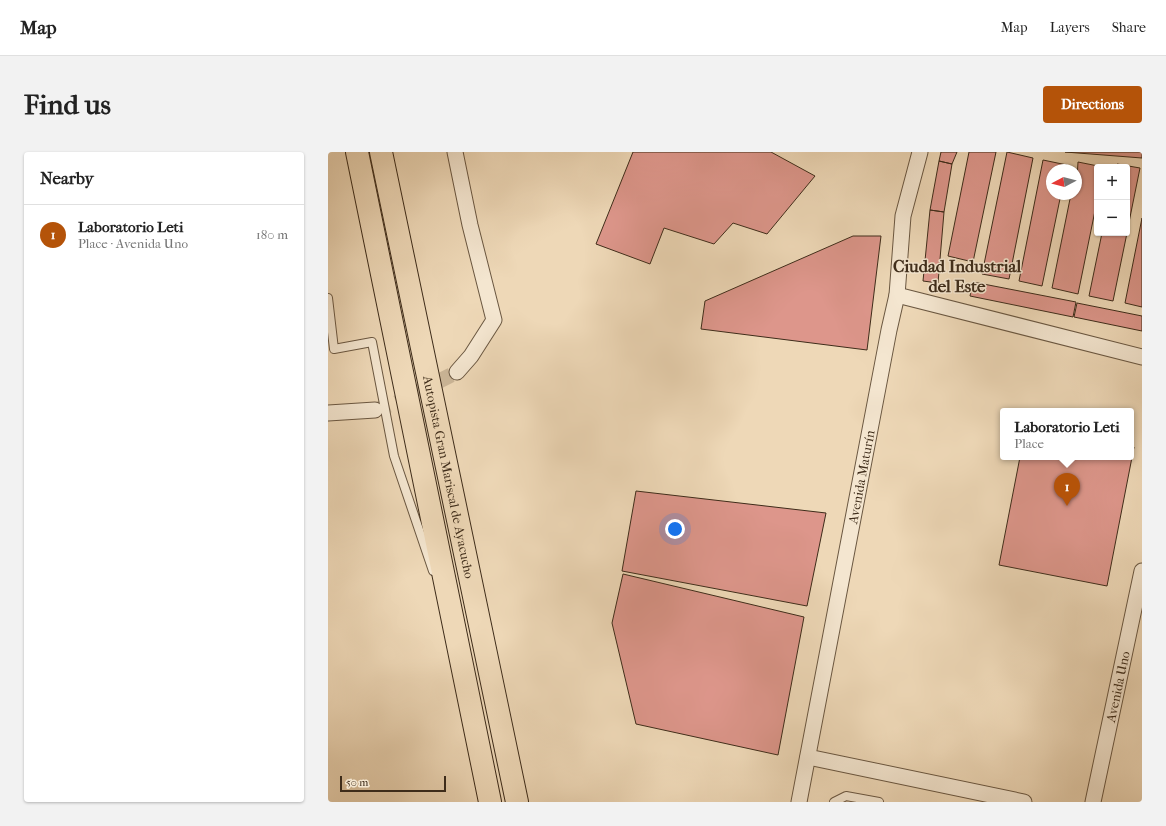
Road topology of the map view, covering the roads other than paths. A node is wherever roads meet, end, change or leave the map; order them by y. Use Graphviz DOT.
graph roads {
  1 [pos="357,152"];
  2 [pos="380,152"];
  3 [pos="455,152"];
  4 [pos="920,152"];
  5 [pos="897,295"];
  6 [pos="328,298"];
  7 [pos="1142,357"];
  8 [pos="457,372"];
  9 [pos="375,410"];
  10 [pos="328,413"];
  11 [pos="1142,571"];
  12 [pos="459,648"];
  13 [pos="808,757"];
  14 [pos="490,802"];
  15 [pos="517,802"];
  16 [pos="799,802"];
  17 [pos="834,802"];
  18 [pos="879,802"];
  19 [pos="1024,802"];
  20 [pos="1093,802"];
  1 -- 12 [label="highway, Autopista Gran Mariscal de Ayacucho"];
  2 -- 15 [label="highway, Autopista Gran Mariscal de Ayacucho"];
  3 -- 8 [label="street"];
  4 -- 5 [label="street, Avenida Maturín"];
  5 -- 7 [label="street"];
  5 -- 13 [label="street, Avenida Maturín"];
  6 -- 12 [label="lane"];
  9 -- 10 [label="street"];
  11 -- 20 [label="street, Avenida Uno"];
  12 -- 14 [label="highway, Autopista Gran Mariscal de Ayacucho"];
  13 -- 16 [label="street, Avenida Maturín"];
  13 -- 19 [label="street"];
  17 -- 18 [label="lane"];
}
